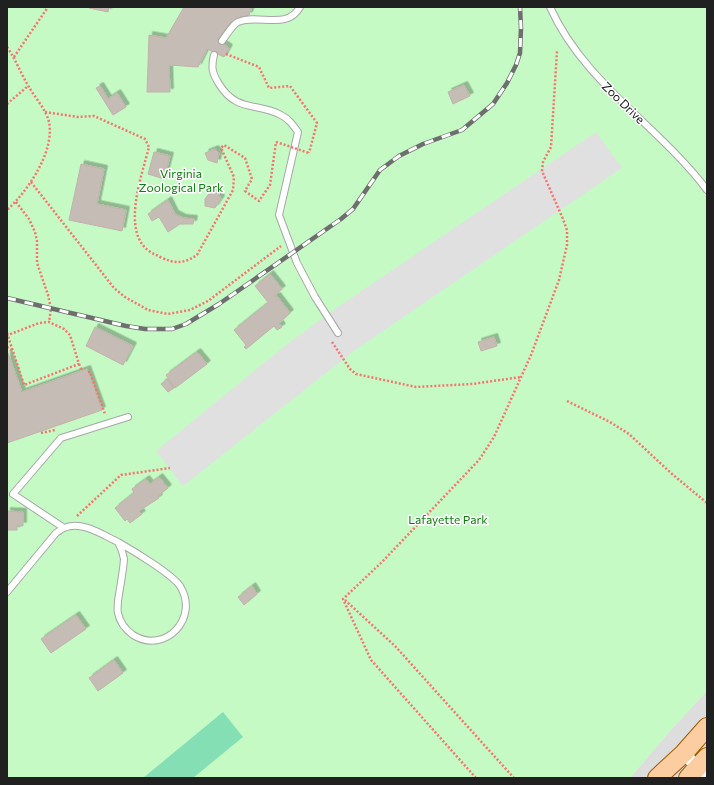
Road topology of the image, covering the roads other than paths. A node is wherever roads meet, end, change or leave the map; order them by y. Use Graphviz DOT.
graph roads {
  1 [pos="300,7"];
  2 [pos="550,7"];
  3 [pos="222,41"];
  4 [pos="214,54"];
  5 [pos="707,190"];
  6 [pos="338,333"];
  7 [pos="128,417"];
  8 [pos="64,528"];
  9 [pos="118,542"];
  10 [pos="7,592"];
  11 [pos="707,727"];
  12 [pos="684,753"];
  13 [pos="700,770"];
  14 [pos="657,778"];
  1 -- 3 [label="lane"];
  2 -- 5 [label="lane, Zoo Drive"];
  4 -- 6 [label="lane"];
  7 -- 8 [label="lane"];
  8 -- 9 [label="lane"];
  8 -- 10 [label="lane"];
  9 -- 9 [label="lane"];
  11 -- 12 [label="main road"];
  12 -- 13 [label="street"];
  12 -- 14 [label="main road"];
}
